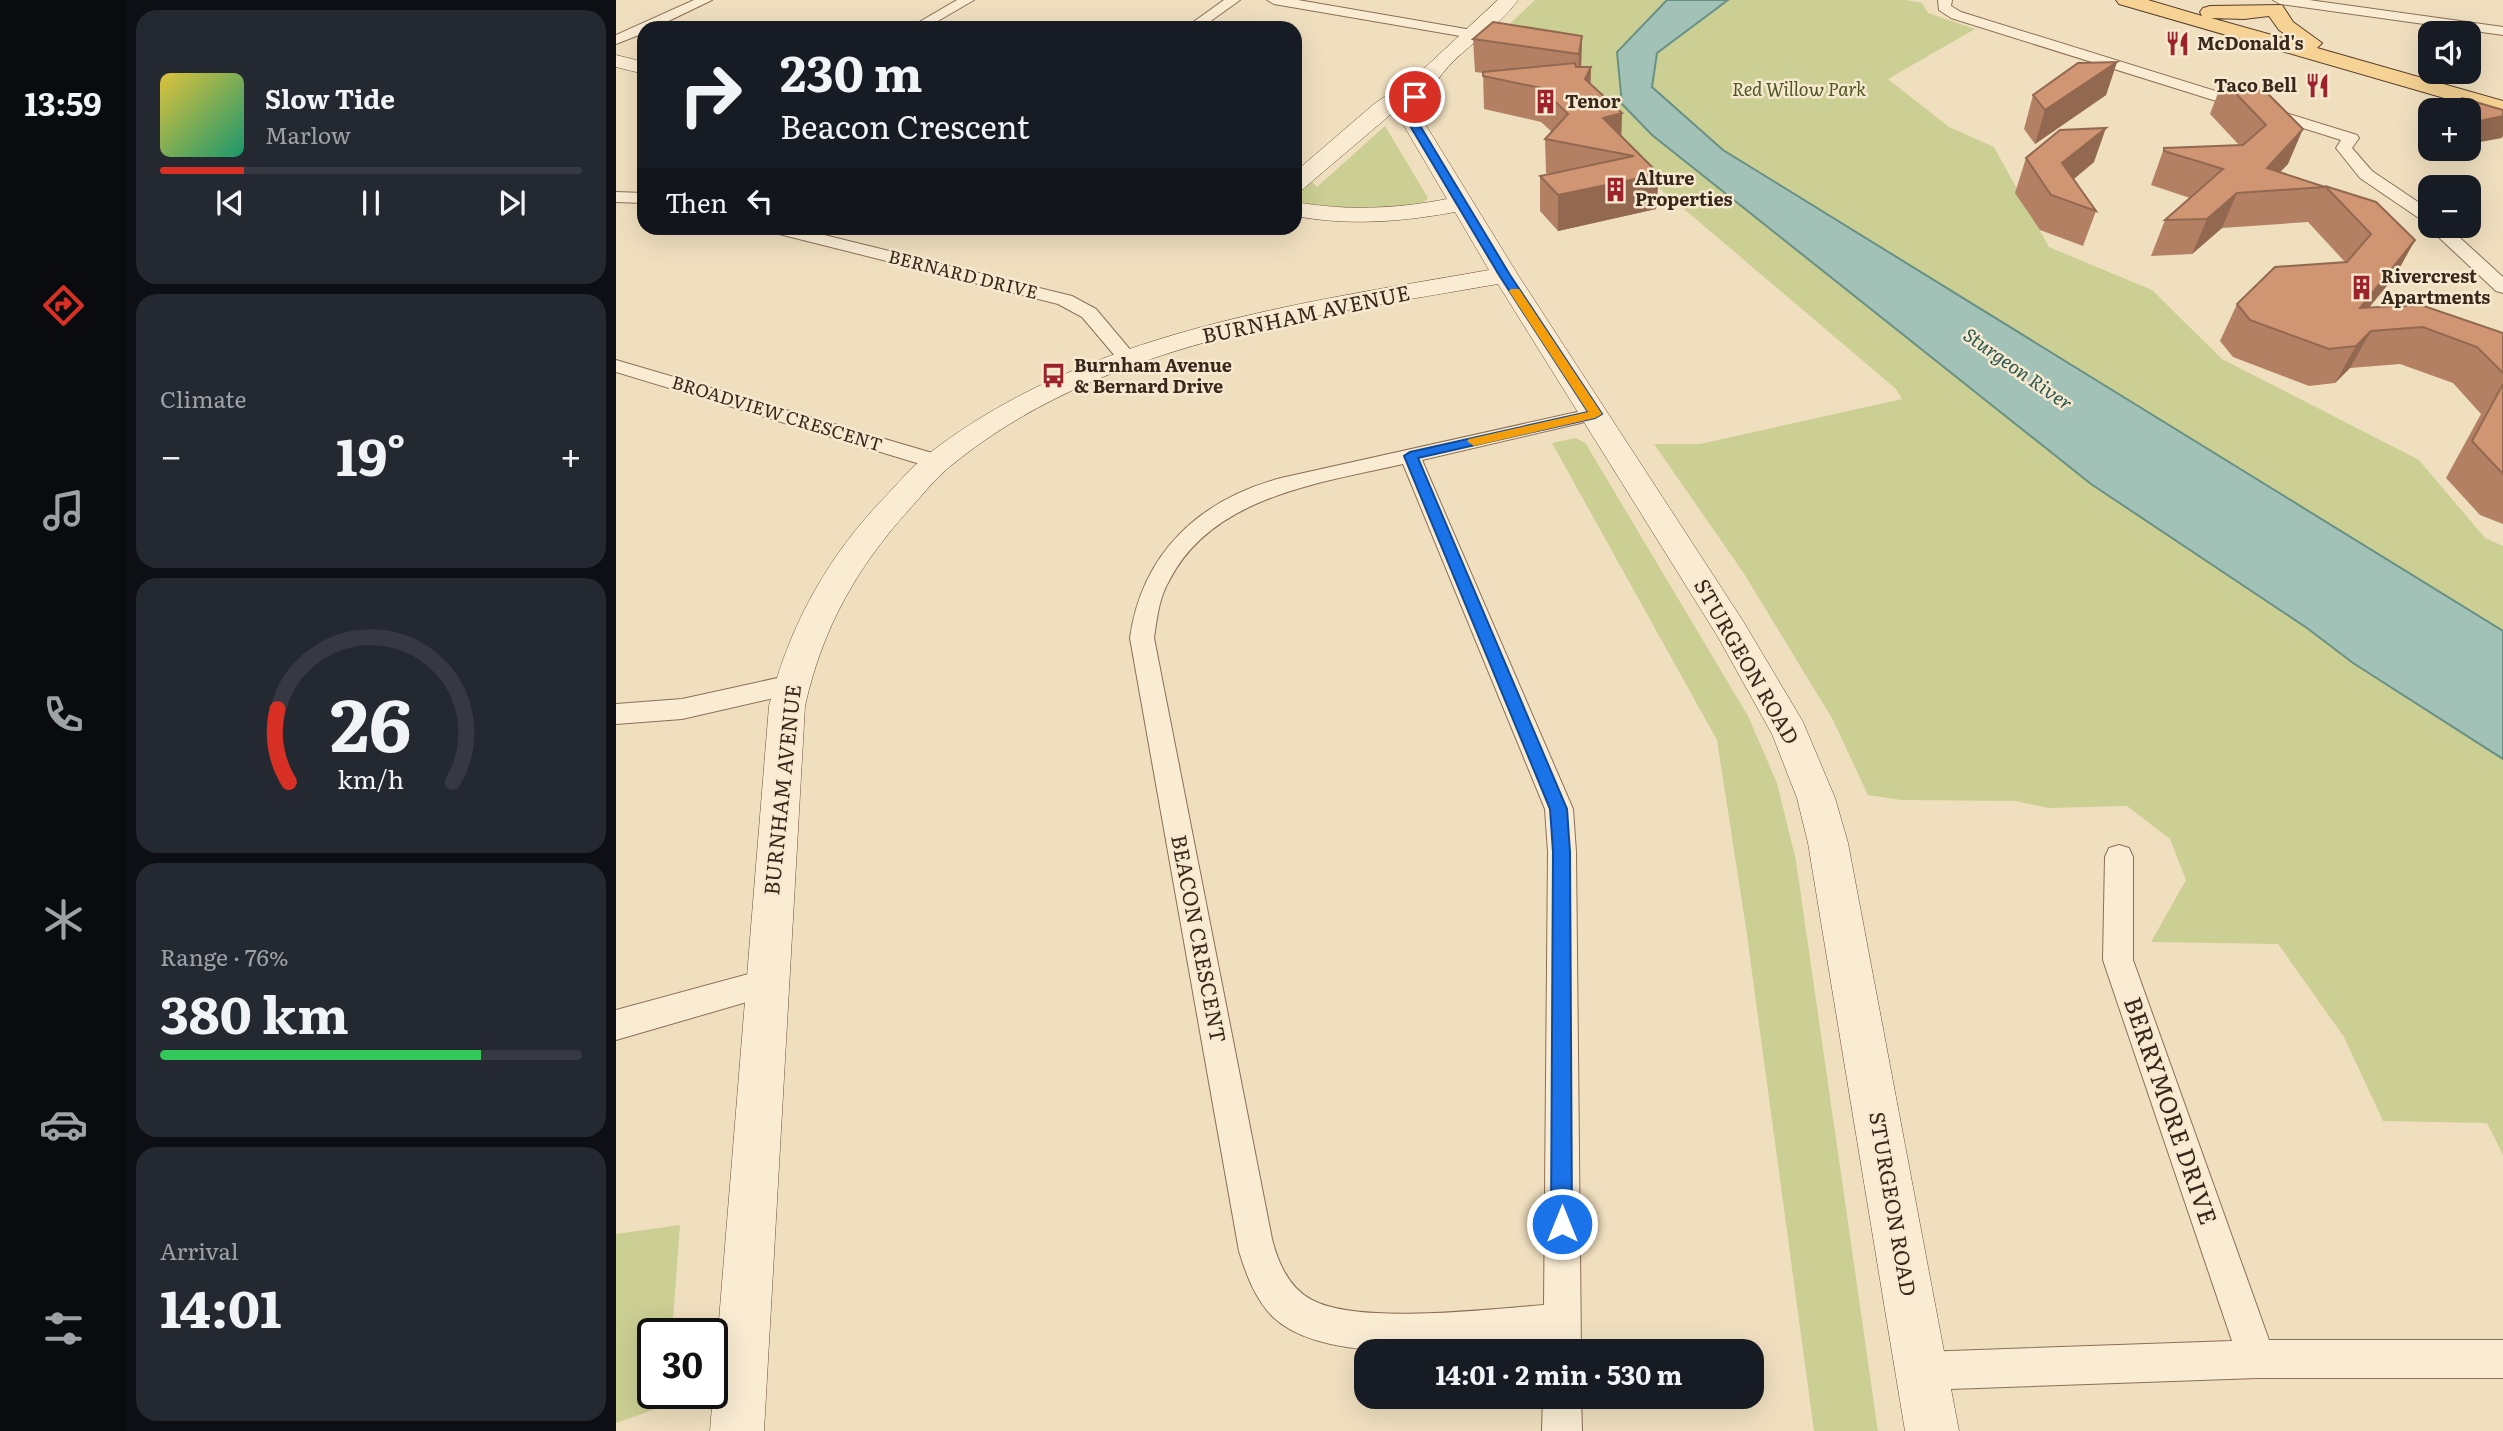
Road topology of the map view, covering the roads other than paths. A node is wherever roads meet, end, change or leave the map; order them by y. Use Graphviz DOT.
graph roads {
  1 [pos="705,0"];
  2 [pos="967,0"];
  3 [pos="1233,0"];
  4 [pos="1274,0"];
  5 [pos="1510,0"];
  6 [pos="1945,0"];
  7 [pos="2126,0"];
  8 [pos="2162,0"];
  9 [pos="2277,3"];
  10 [pos="2201,11"];
  11 [pos="658,21"];
  12 [pos="929,21"];
  13 [pos="1202,21"];
  14 [pos="637,31"];
  15 [pos="2503,31"];
  16 [pos="1472,34"];
  17 [pos="616,40"];
  18 [pos="2312,43"];
  19 [pos="616,61"];
  20 [pos="637,66"];
  21 [pos="1426,77"];
  22 [pos="2502,99"];
  23 [pos="2351,138"];
  24 [pos="1302,178"];
  25 [pos="616,197"];
  26 [pos="637,198"];
  27 [pos="1461,204"];
  28 [pos="2418,208"];
  29 [pos="1302,210"];
  30 [pos="805,235"];
  31 [pos="2450,238"];
  32 [pos="1505,275"];
  33 [pos="2503,287"];
  34 [pos="1128,359"];
  35 [pos="616,366"];
  36 [pos="1595,414"];
  37 [pos="1410,456"];
  38 [pos="938,462"];
  39 [pos="791,685"];
  40 [pos="616,714"];
  41 [pos="2119,857"];
  42 [pos="767,983"];
  43 [pos="616,1025"];
  44 [pos="1561,1322"];
  45 [pos="1562,1339"];
  46 [pos="2257,1359"];
  47 [pos="2503,1359"];
  48 [pos="1922,1371"];
  49 [pos="1562,1409"];
  50 [pos="737,1431"];
  51 [pos="1562,1431"];
  52 [pos="1932,1431"];
  1 -- 11 [label="street"];
  2 -- 12 [label="street"];
  3 -- 13 [label="street"];
  4 -- 16 [label="street"];
  5 -- 16 [label="street, STURGEON ROAD"];
  6 -- 23 [label="street"];
  7 -- 22 [label="main road"];
  8 -- 10 [label="main road"];
  9 -- 10 [label="main road"];
  9 -- 15 [label="street"];
  9 -- 18 [label="main road"];
  10 -- 18 [label="main road"];
  14 -- 17 [label="street"];
  16 -- 21 [label="street, STURGEON ROAD"];
  18 -- 22 [label="main road"];
  19 -- 20 [label="street"];
  21 -- 24 [label="street"];
  21 -- 27 [label="street, STURGEON ROAD"];
  23 -- 28 [label="street"];
  25 -- 26 [label="street"];
  27 -- 29 [label="street"];
  27 -- 32 [label="street, STURGEON ROAD"];
  30 -- 34 [label="street, BERNARD DRIVE"];
  31 -- 33 [label="street"];
  32 -- 34 [label="street, BURNHAM AVENUE"];
  32 -- 36 [label="street, STURGEON ROAD"];
  34 -- 38 [label="street, BURNHAM AVENUE"];
  35 -- 38 [label="street, BROADVIEW CRESCENT"];
  36 -- 37 [label="street, BEACON CRESCENT"];
  36 -- 48 [label="street, STURGEON ROAD"];
  37 -- 44 [label="street"];
  37 -- 44 [label="street, BEACON CRESCENT"];
  38 -- 39 [label="street, BURNHAM AVENUE"];
  39 -- 40 [label="street"];
  39 -- 42 [label="street, BURNHAM AVENUE"];
  41 -- 46 [label="street, BERRYMORE DRIVE"];
  42 -- 43 [label="street"];
  42 -- 50 [label="street, BURNHAM AVENUE"];
  44 -- 45 [label="street"];
  46 -- 47 [label="street"];
  46 -- 48 [label="street"];
  48 -- 52 [label="street, STURGEON ROAD"];
  49 -- 51 [label="street"];
}
